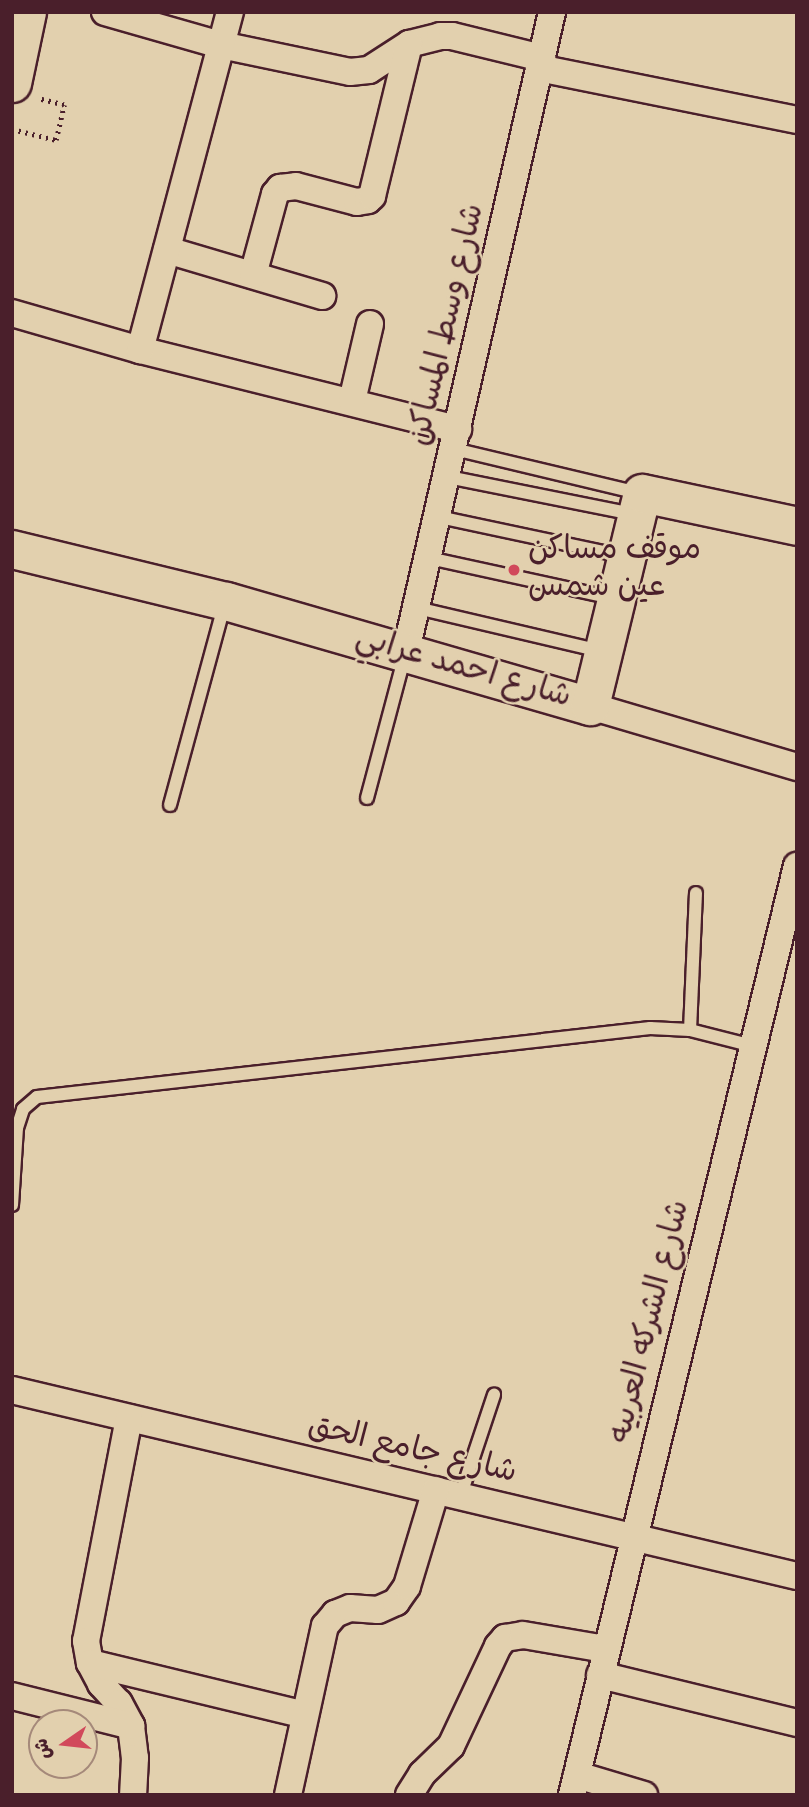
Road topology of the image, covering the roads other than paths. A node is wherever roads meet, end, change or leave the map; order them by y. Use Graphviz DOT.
graph roads {
  1 [pos="27,12"];
  2 [pos="105,12"];
  3 [pos="230,12"];
  4 [pos="552,12"];
  5 [pos="409,44"];
  6 [pos="221,45"];
  7 [pos="540,63"];
  8 [pos="12,83"];
  9 [pos="797,120"];
  10 [pos="167,250"];
  11 [pos="253,275"];
  12 [pos="322,296"];
  13 [pos="12,313"];
  14 [pos="370,324"];
  15 [pos="140,350"];
  16 [pos="352,401"];
  17 [pos="456,439"];
  18 [pos="448,477"];
  19 [pos="639,504"];
  20 [pos="439,517"];
  21 [pos="797,526"];
  22 [pos="12,549"];
  23 [pos="626,557"];
  24 [pos="429,558"];
  25 [pos="616,598"];
  26 [pos="226,601"];
  27 [pos="417,608"];
  28 [pos="406,651"];
  29 [pos="603,651"];
  30 [pos="590,706"];
  31 [pos="797,767"];
  32 [pos="368,798"];
  33 [pos="170,805"];
  34 [pos="796,869"];
  35 [pos="696,893"];
  36 [pos="690,1030"];
  37 [pos="753,1046"];
  38 [pos="12,1205"];
  39 [pos="12,1390"];
  40 [pos="494,1395"];
  41 [pos="129,1418"];
  42 [pos="448,1493"];
  43 [pos="633,1537"];
  44 [pos="797,1576"];
  45 [pos="606,1648"];
  46 [pos="90,1663"];
  47 [pos="600,1675"];
  48 [pos="12,1696"];
  49 [pos="305,1715"];
  50 [pos="797,1723"];
  51 [pos="131,1726"];
  52 [pos="575,1785"];
  53 [pos="133,1795"];
  54 [pos="288,1795"];
  55 [pos="409,1795"];
  56 [pos="643,1795"];
  1 -- 8 [label="street"];
  2 -- 6 [label="street"];
  3 -- 6 [label="street"];
  4 -- 7 [label="street, شارع وسط المساكن"];
  5 -- 6 [label="street"];
  5 -- 7 [label="street"];
  5 -- 11 [label="street"];
  6 -- 10 [label="street"];
  7 -- 9 [label="street"];
  7 -- 17 [label="street, شارع وسط المساكن"];
  10 -- 11 [label="street"];
  10 -- 15 [label="street"];
  11 -- 12 [label="street"];
  13 -- 15 [label="street"];
  14 -- 16 [label="street"];
  15 -- 16 [label="street"];
  16 -- 17 [label="street"];
  17 -- 18 [label="street, شارع وسط المساكن"];
  17 -- 19 [label="lane"];
  18 -- 19 [label="lane"];
  18 -- 20 [label="street, شارع وسط المساكن"];
  19 -- 21 [label="street"];
  19 -- 23 [label="street, شارع احمد عرابي"];
  20 -- 23 [label="lane"];
  20 -- 24 [label="street, شارع وسط المساكن"];
  22 -- 26 [label="street, شارع احمد عرابي"];
  23 -- 25 [label="street, شارع احمد عرابي"];
  24 -- 25 [label="lane"];
  24 -- 27 [label="street, شارع وسط المساكن"];
  25 -- 29 [label="street, شارع احمد عرابي"];
  26 -- 28 [label="street, شارع احمد عرابي"];
  26 -- 33 [label="lane"];
  27 -- 28 [label="street, شارع وسط المساكن"];
  27 -- 29 [label="lane"];
  28 -- 30 [label="street, شارع احمد عرابي"];
  28 -- 32 [label="lane"];
  29 -- 30 [label="street, شارع احمد عرابي"];
  30 -- 31 [label="street"];
  34 -- 37 [label="street, شارع الشركه العربيه"];
  35 -- 36 [label="lane"];
  36 -- 37 [label="lane"];
  36 -- 38 [label="lane"];
  37 -- 43 [label="street, شارع الشركه العربيه"];
  39 -- 41 [label="street, شارع جامع الحق"];
  40 -- 42 [label="lane"];
  41 -- 42 [label="street, شارع جامع الحق"];
  41 -- 46 [label="street"];
  42 -- 43 [label="street, شارع جامع الحق"];
  42 -- 49 [label="street"];
  43 -- 44 [label="street, شارع جامع الحق"];
  43 -- 45 [label="street, شارع الشركه العربيه"];
  45 -- 47 [label="street, شارع الشركه العربيه"];
  45 -- 55 [label="street"];
  46 -- 49 [label="street"];
  46 -- 51 [label="street"];
  47 -- 50 [label="street"];
  47 -- 52 [label="street, شارع الشركه العربيه"];
  48 -- 51 [label="street"];
  49 -- 54 [label="street"];
  51 -- 53 [label="street"];
  52 -- 56 [label="street"];
}
